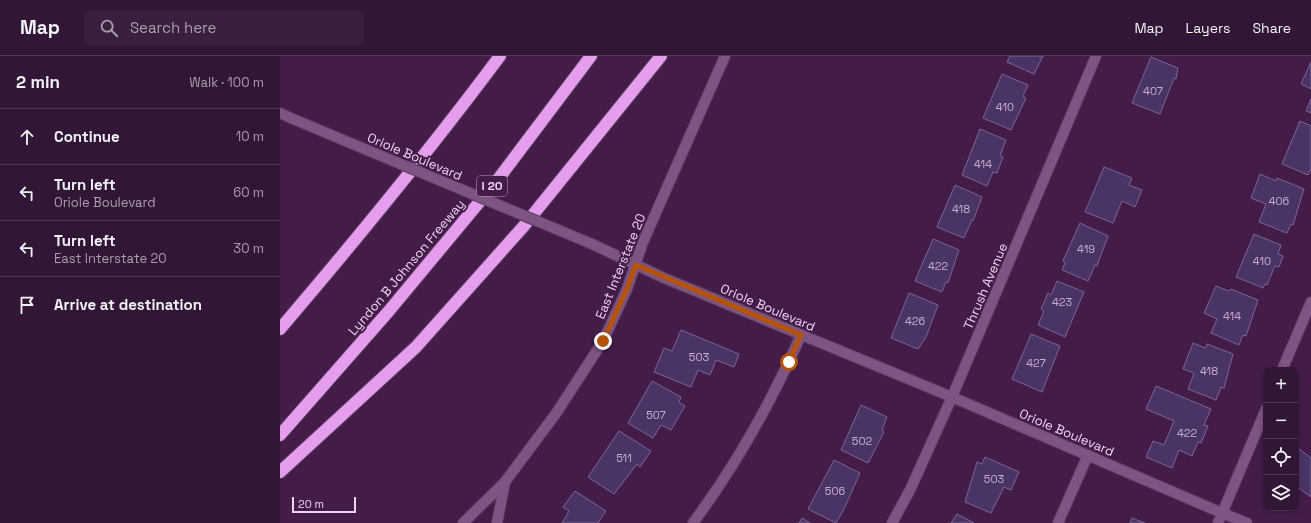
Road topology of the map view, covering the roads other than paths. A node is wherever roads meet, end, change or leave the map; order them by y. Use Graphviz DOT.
graph roads {
  1 [pos="493,56"];
  2 [pos="500,56"];
  3 [pos="591,56"];
  4 [pos="662,56"];
  5 [pos="725,56"];
  6 [pos="1096,56"];
  7 [pos="280,113"];
  8 [pos="457,114"];
  9 [pos="636,265"];
  10 [pos="1311,302"];
  11 [pos="280,329"];
  12 [pos="801,335"];
  13 [pos="1283,367"];
  14 [pos="952,397"];
  15 [pos="1263,416"];
  16 [pos="280,435"];
  17 [pos="1088,455"];
  18 [pos="280,472"];
  19 [pos="505,482"];
  20 [pos="1222,513"];
  21 [pos="463,523"];
  22 [pos="498,523"];
  23 [pos="693,523"];
  24 [pos="892,523"];
  25 [pos="1058,523"];
  26 [pos="1218,523"];
  27 [pos="1247,523"];
  1 -- 8 [label="highway"];
  2 -- 8 [label="highway"];
  3 -- 16 [label="highway, Lyndon B Johnson Freeway / I 20"];
  4 -- 18 [label="highway"];
  5 -- 9 [label="street, East Interstate 20"];
  6 -- 14 [label="street, Thrush Avenue"];
  7 -- 9 [label="street, Oriole Boulevard, bridge"];
  8 -- 11 [label="highway"];
  9 -- 12 [label="street, Oriole Boulevard"];
  9 -- 19 [label="street, East Interstate 20"];
  10 -- 13 [label="street"];
  12 -- 14 [label="street, Oriole Boulevard"];
  12 -- 23 [label="street"];
  14 -- 17 [label="street, Oriole Boulevard"];
  14 -- 24 [label="street, Thrush Avenue"];
  15 -- 20 [label="street"];
  17 -- 20 [label="street, Oriole Boulevard"];
  17 -- 25 [label="street"];
  19 -- 21 [label="street, East Interstate 20"];
  19 -- 22 [label="street"];
  20 -- 26 [label="street"];
  20 -- 27 [label="street, Oriole Boulevard"];
}
